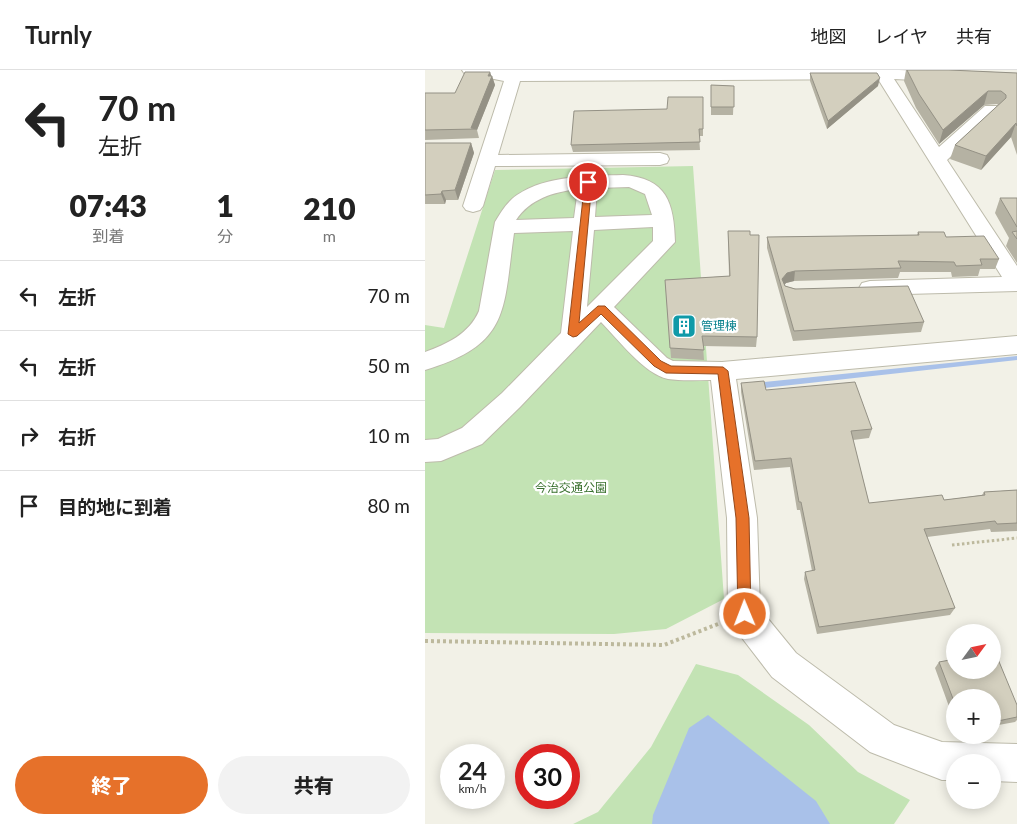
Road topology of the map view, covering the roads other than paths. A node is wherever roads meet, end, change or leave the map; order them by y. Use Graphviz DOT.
graph roads {
  1 [pos="470,70"];
  2 [pos="881,72"];
  3 [pos="513,76"];
  4 [pos="1017,80"];
  5 [pos="991,110"];
  6 [pos="473,146"];
  7 [pos="489,154"];
  8 [pos="661,159"];
  9 [pos="937,159"];
  10 [pos="588,182"];
  11 [pos="473,206"];
  12 [pos="662,221"];
  13 [pos="585,224"];
  14 [pos="505,227"];
  15 [pos="1017,283"];
  16 [pos="852,288"];
  17 [pos="601,308"];
  18 [pos="573,334"];
  19 [pos="1017,345"];
  20 [pos="425,361"];
  21 [pos="723,371"];
  22 [pos="425,451"];
  23 [pos="1017,763"];
  1 -- 3 [label="street"];
  2 -- 3 [label="street"];
  2 -- 4 [label="street"];
  2 -- 9 [label="street"];
  3 -- 7 [label="street"];
  5 -- 9 [label="street"];
  6 -- 7 [label="street"];
  7 -- 8 [label="street"];
  7 -- 11 [label="street"];
  9 -- 15 [label="street"];
  10 -- 12 [label="street"];
  10 -- 13 [label="street"];
  10 -- 14 [label="street"];
  12 -- 13 [label="street"];
  12 -- 17 [label="street"];
  13 -- 14 [label="street"];
  13 -- 18 [label="street"];
  14 -- 20 [label="street"];
  15 -- 16 [label="street"];
  17 -- 18 [label="street"];
  17 -- 21 [label="street"];
  18 -- 22 [label="street"];
  19 -- 21 [label="street"];
  21 -- 23 [label="street"];
}
